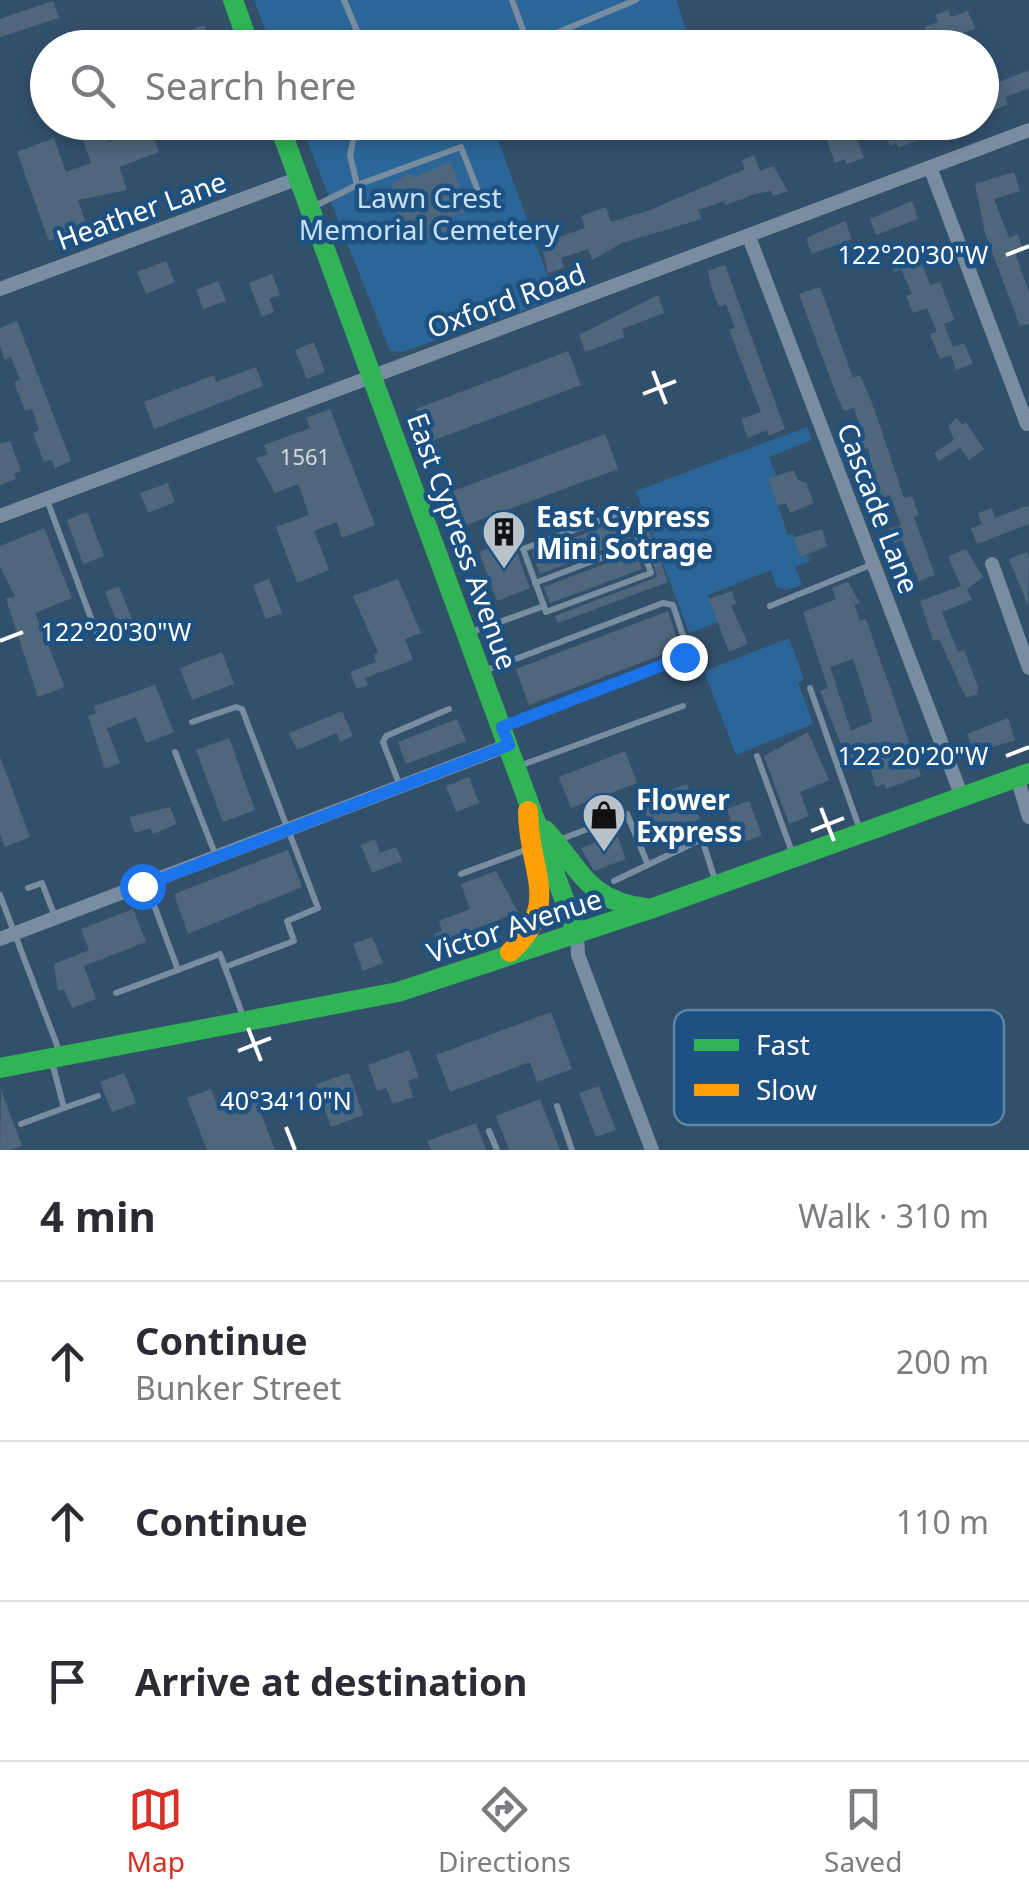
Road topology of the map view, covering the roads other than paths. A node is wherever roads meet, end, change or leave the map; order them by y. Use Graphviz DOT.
graph roads {
  1 [pos="233,0"];
  2 [pos="344,0"];
  3 [pos="512,0"];
  4 [pos="636,0"];
  5 [pos="244,30"];
  6 [pos="356,30"];
  7 [pos="524,30"];
  8 [pos="557,30"];
  9 [pos="1029,130"];
  10 [pos="285,140"];
  11 [pos="353,140"];
  12 [pos="930,167"];
  13 [pos="299,178"];
  14 [pos="357,185"];
  15 [pos="483,204"];
  16 [pos="310,208"];
  17 [pos="749,237"];
  18 [pos="0,289"];
  19 [pos="372,376"];
  20 [pos="1027,424"];
  21 [pos="47,499"];
  22 [pos="0,516"];
  23 [pos="640,543"];
  24 [pos="874,564"];
  25 [pos="992,564"];
  26 [pos="535,582"];
  27 [pos="544,606"];
  28 [pos="770,606"];
  29 [pos="468,634"];
  30 [pos="98,637"];
  31 [pos="1029,668"];
  32 [pos="482,671"];
  33 [pos="810,688"];
  34 [pos="682,706"];
  35 [pos="449,709"];
  36 [pos="192,722"];
  37 [pos="506,736"];
  38 [pos="175,752"];
  39 [pos="757,756"];
  40 [pos="518,767"];
  41 [pos="1023,775"];
  42 [pos="400,786"];
  43 [pos="962,797"];
  44 [pos="530,799"];
  45 [pos="1029,818"];
  46 [pos="539,824"];
  47 [pos="289,828"];
  48 [pos="861,833"];
  49 [pos="556,841"];
  50 [pos="529,848"];
  51 [pos="216,856"];
  52 [pos="794,858"];
  53 [pos="648,865"];
  54 [pos="460,874"];
  55 [pos="614,881"];
  56 [pos="146,885"];
  57 [pos="717,886"];
  58 [pos="28,888"];
  59 [pos="0,896"];
  60 [pos="653,908"];
  61 [pos="55,918"];
  62 [pos="576,934"];
  63 [pos="7,936"];
  64 [pos="500,960"];
  65 [pos="226,967"];
  66 [pos="178,970"];
  67 [pos="116,993"];
  68 [pos="245,1022"];
  69 [pos="55,1055"];
  70 [pos="0,1068"];
  71 [pos="98,1096"];
  72 [pos="557,1106"];
  73 [pos="64,1108"];
  74 [pos="21,1124"];
  75 [pos="489,1131"];
  76 [pos="497,1150"];
  77 [pos="572,1150"];
  78 [pos="652,1150"];
  1 -- 5 [label="main road"];
  2 -- 6 [label="lane"];
  3 -- 7 [label="lane"];
  4 -- 8 [label="lane"];
  9 -- 12 [label="street, Oxford Road"];
  10 -- 13 [label="main road, East Cypress Avenue"];
  11 -- 14 [label="lane"];
  12 -- 17 [label="street, Oxford Road"];
  12 -- 20 [label="street"];
  13 -- 16 [label="main road, East Cypress Avenue"];
  13 -- 18 [label="street, Heather Lane"];
  14 -- 15 [label="lane"];
  14 -- 16 [label="lane"];
  16 -- 19 [label="main road, East Cypress Avenue"];
  17 -- 19 [label="street, Oxford Road"];
  17 -- 24 [label="street, Cascade Lane"];
  19 -- 21 [label="street, Oxford Road"];
  19 -- 29 [label="main road, East Cypress Avenue"];
  21 -- 22 [label="street, Oxford Road"];
  21 -- 30 [label="lane"];
  23 -- 26 [label="lane"];
  23 -- 26 [label="lane"];
  23 -- 27 [label="lane"];
  24 -- 28 [label="lane"];
  24 -- 43 [label="street, Cascade Lane"];
  25 -- 31 [label="street"];
  26 -- 27 [label="lane"];
  27 -- 29 [label="lane"];
  29 -- 32 [label="main road, East Cypress Avenue"];
  32 -- 37 [label="main road, East Cypress Avenue"];
  32 -- 37 [label="lane"];
  33 -- 48 [label="lane"];
  34 -- 40 [label="lane"];
  35 -- 42 [label="lane"];
  36 -- 47 [label="lane"];
  37 -- 40 [label="main road, East Cypress Avenue"];
  37 -- 42 [label="street"];
  38 -- 51 [label="lane"];
  39 -- 52 [label="lane"];
  40 -- 44 [label="main road, East Cypress Avenue"];
  41 -- 43 [label="main road, Victor Avenue"];
  41 -- 45 [label="street"];
  42 -- 47 [label="street"];
  43 -- 48 [label="main road, Victor Avenue"];
  44 -- 46 [label="main road, East Cypress Avenue"];
  44 -- 50 [label="main road"];
  46 -- 49 [label="main road"];
  46 -- 62 [label="main road, East Cypress Avenue"];
  47 -- 51 [label="street"];
  47 -- 65 [label="lane"];
  48 -- 52 [label="main road, Victor Avenue"];
  49 -- 53 [label="lane"];
  49 -- 60 [label="main road"];
  50 -- 54 [label="lane"];
  50 -- 64 [label="main road"];
  51 -- 56 [label="street"];
  52 -- 57 [label="main road, Victor Avenue"];
  53 -- 55 [label="lane"];
  53 -- 57 [label="lane"];
  56 -- 61 [label="street"];
  56 -- 66 [label="lane"];
  57 -- 60 [label="main road, Victor Avenue"];
  58 -- 61 [label="lane"];
  59 -- 63 [label="lane"];
  60 -- 62 [label="main road, Victor Avenue"];
  61 -- 63 [label="street"];
  62 -- 64 [label="main road, Victor Avenue"];
  62 -- 78 [label="street, East Cypress Avenue"];
  63 -- 69 [label="lane"];
  64 -- 68 [label="main road, Victor Avenue"];
  65 -- 66 [label="lane"];
  65 -- 68 [label="lane"];
  66 -- 67 [label="lane"];
  68 -- 69 [label="main road, Victor Avenue"];
  69 -- 70 [label="main road, Victor Avenue"];
  69 -- 73 [label="lane"];
  71 -- 73 [label="lane"];
  72 -- 77 [label="lane"];
  73 -- 74 [label="lane"];
  75 -- 76 [label="lane"];
}
